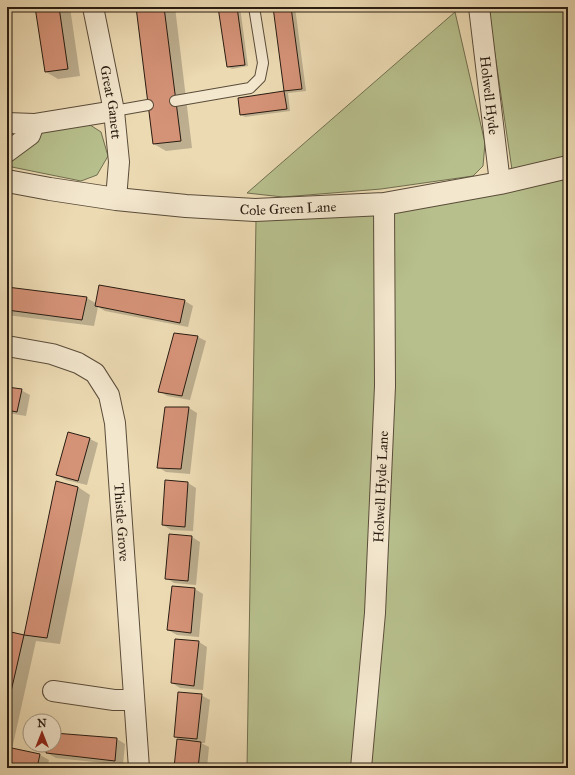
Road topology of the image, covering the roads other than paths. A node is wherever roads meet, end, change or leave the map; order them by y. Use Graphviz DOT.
graph roads {
  1 [pos="93,7"];
  2 [pos="254,7"];
  3 [pos="479,7"];
  4 [pos="176,101"];
  5 [pos="148,105"];
  6 [pos="114,111"];
  7 [pos="7,123"];
  8 [pos="34,124"];
  9 [pos="7,152"];
  10 [pos="568,166"];
  11 [pos="7,181"];
  12 [pos="500,183"];
  13 [pos="116,199"];
  14 [pos="384,204"];
  15 [pos="7,346"];
  16 [pos="53,691"];
  17 [pos="134,700"];
  18 [pos="139,768"];
  19 [pos="361,768"];
  1 -- 6 [label="street, Great Ganett"];
  2 -- 4 [label="lane"];
  3 -- 12 [label="street, Holwell Hyde"];
  5 -- 6 [label="lane"];
  6 -- 8 [label="street"];
  6 -- 13 [label="street, Great Ganett"];
  7 -- 8 [label="street"];
  8 -- 9 [label="street"];
  10 -- 12 [label="street, Cole Green Lane"];
  11 -- 13 [label="street, Cole Green Lane"];
  12 -- 14 [label="street, Cole Green Lane"];
  13 -- 14 [label="street, Cole Green Lane"];
  14 -- 19 [label="street, Holwell Hyde Lane"];
  15 -- 17 [label="street, Thistle Grove"];
  16 -- 17 [label="street"];
  17 -- 18 [label="street, Thistle Grove"];
}
